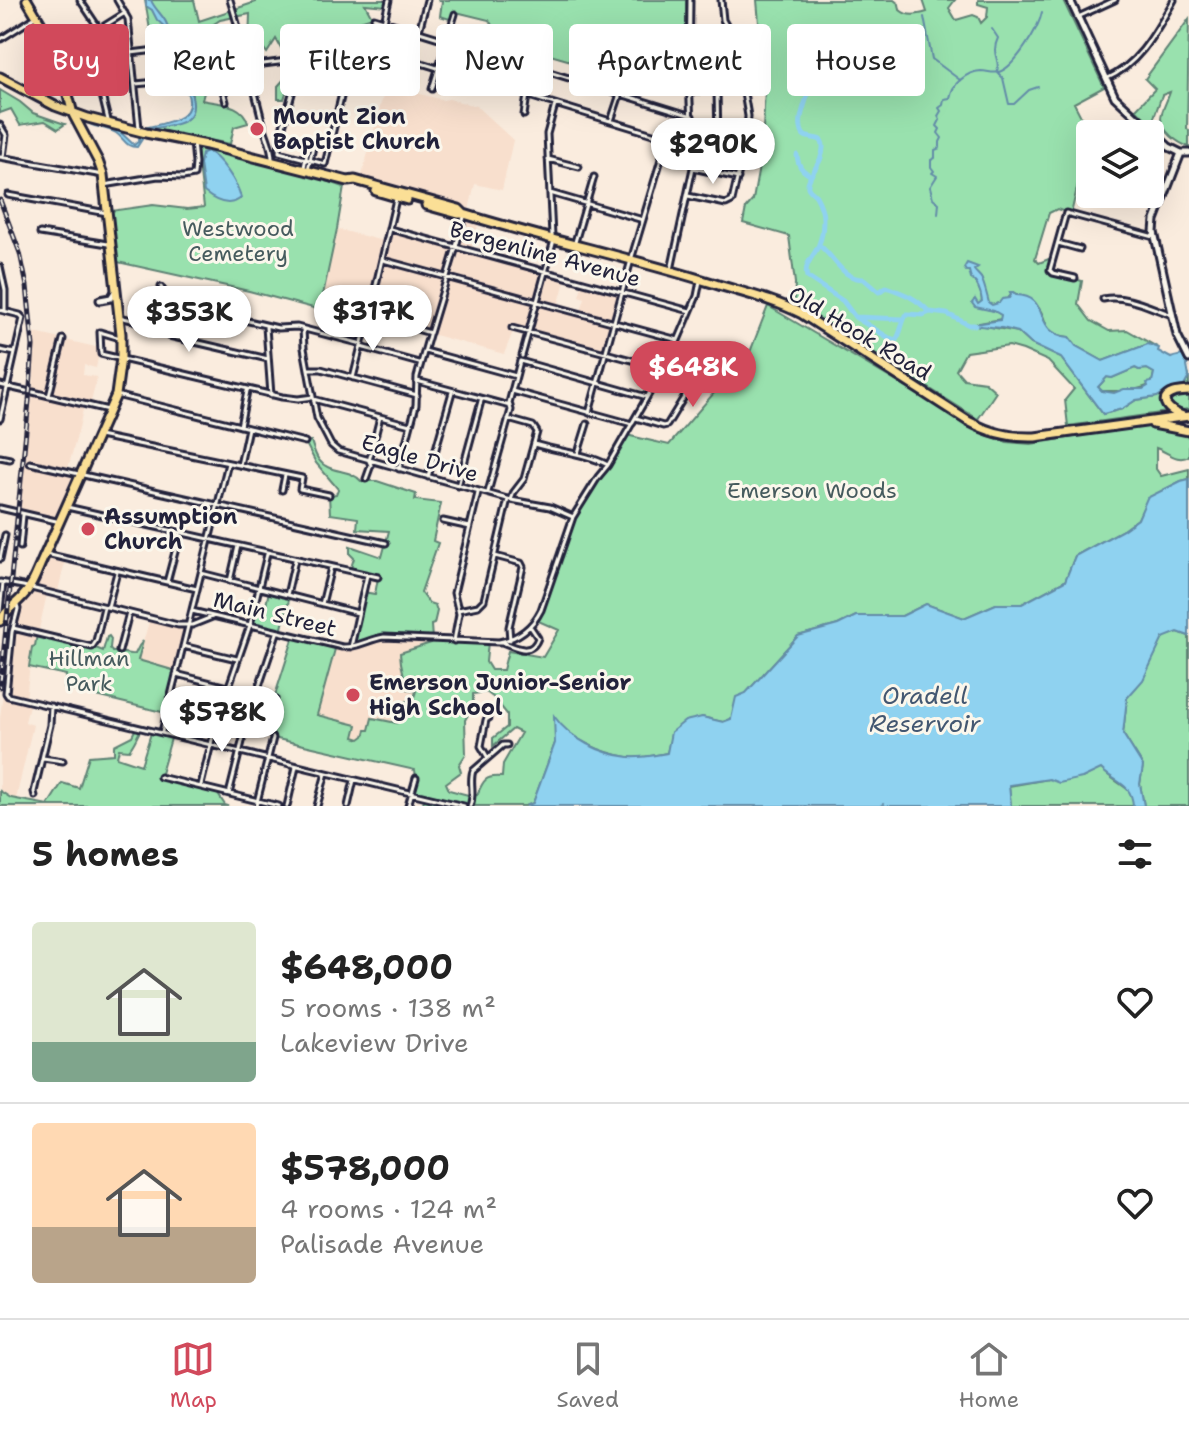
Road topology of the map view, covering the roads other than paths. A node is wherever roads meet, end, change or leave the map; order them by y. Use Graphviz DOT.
graph roads {
  1 [pos="28,0"];
  2 [pos="80,0"];
  3 [pos="117,0"];
  4 [pos="230,0"];
  5 [pos="389,0"];
  6 [pos="427,0"];
  7 [pos="690,0"];
  8 [pos="721,0"];
  9 [pos="1070,0"];
  10 [pos="1115,0"];
  11 [pos="1174,0"];
  12 [pos="125,13"];
  13 [pos="455,14"];
  14 [pos="37,16"];
  15 [pos="1078,17"];
  16 [pos="374,18"];
  17 [pos="384,21"];
  18 [pos="42,24"];
  19 [pos="96,24"];
  20 [pos="107,24"];
  21 [pos="237,24"];
  22 [pos="383,24"];
  23 [pos="394,24"];
  24 [pos="452,24"];
  25 [pos="689,24"];
  26 [pos="726,24"];
  27 [pos="420,27"];
  28 [pos="1,39"];
  29 [pos="145,51"];
  30 [pos="131,53"];
  31 [pos="0,77"];
  32 [pos="436,78"];
  33 [pos="1106,79"];
  34 [pos="145,83"];
  35 [pos="135,84"];
  36 [pos="432,89"];
  37 [pos="102,96"];
  38 [pos="224,96"];
  39 [pos="259,96"];
  40 [pos="527,96"];
  41 [pos="530,96"];
  42 [pos="619,96"];
  43 [pos="629,96"];
  44 [pos="690,96"];
  45 [pos="717,96"];
  46 [pos="745,96"];
  47 [pos="68,97"];
  48 [pos="226,102"];
  49 [pos="556,104"];
  50 [pos="55,106"];
  51 [pos="73,114"];
  52 [pos="524,115"];
  53 [pos="692,116"];
  54 [pos="88,118"];
  55 [pos="611,121"];
  56 [pos="0,125"];
  57 [pos="109,125"];
  58 [pos="82,132"];
  59 [pos="138,132"];
  60 [pos="274,138"];
  61 [pos="667,139"];
  62 [pos="193,142"];
  63 [pos="692,146"];
  64 [pos="744,150"];
  65 [pos="1181,153"];
  66 [pos="1189,153"];
  67 [pos="2,157"];
  68 [pos="548,159"];
  69 [pos="308,160"];
  70 [pos="272,161"];
  71 [pos="579,167"];
  72 [pos="693,168"];
  73 [pos="306,169"];
  74 [pos="103,175"];
  75 [pos="594,177"];
  76 [pos="738,178"];
  77 [pos="104,185"];
  78 [pos="549,193"];
  79 [pos="8,195"];
  80 [pos="397,195"];
  81 [pos="688,196"];
  82 [pos="586,204"];
  83 [pos="107,213"];
  84 [pos="464,214"];
  85 [pos="643,220"];
  86 [pos="390,229"];
  87 [pos="40,233"];
  88 [pos="1155,238"];
  89 [pos="553,240"];
  90 [pos="1058,243"];
  91 [pos="111,245"];
  92 [pos="574,246"];
  93 [pos="456,247"];
  94 [pos="1080,249"];
  95 [pos="383,260"];
  96 [pos="631,260"];
  97 [pos="0,267"];
  98 [pos="545,271"];
  99 [pos="671,271"];
  100 [pos="447,277"];
  101 [pos="1075,278"];
  102 [pos="701,279"];
  103 [pos="161,287"];
  104 [pos="116,289"];
  105 [pos="623,292"];
  106 [pos="1103,299"];
  107 [pos="100,300"];
  108 [pos="537,302"];
  109 [pos="118,303"];
  110 [pos="170,303"];
  111 [pos="3,311"];
  112 [pos="690,311"];
  113 [pos="1173,316"];
  114 [pos="119,317"];
  115 [pos="367,322"];
  116 [pos="615,323"];
  117 [pos="265,325"];
  118 [pos="158,327"];
  119 [pos="512,328"];
  120 [pos="303,329"];
  121 [pos="528,333"];
  122 [pos="429,334"];
  123 [pos="121,338"];
  124 [pos="63,339"];
  125 [pos="678,340"];
  126 [pos="361,346"];
  127 [pos="0,350"];
  128 [pos="425,351"];
  129 [pos="15,353"];
  130 [pos="606,354"];
  131 [pos="1188,356"];
  132 [pos="121,358"];
  133 [pos="268,359"];
  134 [pos="521,359"];
  135 [pos="643,363"];
  136 [pos="421,364"];
  137 [pos="649,365"];
  138 [pos="308,369"];
  139 [pos="663,369"];
  140 [pos="516,376"];
  141 [pos="353,378"];
  142 [pos="417,381"];
  143 [pos="598,383"];
  144 [pos="0,385"];
  145 [pos="7,386"];
  146 [pos="248,389"];
  147 [pos="26,391"];
  148 [pos="453,391"];
  149 [pos="512,391"];
  150 [pos="1189,391"];
  151 [pos="33,392"];
  152 [pos="116,395"];
  153 [pos="271,395"];
  154 [pos="417,395"];
  155 [pos="49,396"];
  156 [pos="647,397"];
  157 [pos="313,398"];
  158 [pos="482,399"];
  159 [pos="510,406"];
  160 [pos="110,410"];
  161 [pos="589,413"];
  162 [pos="1187,416"];
  163 [pos="380,417"];
  164 [pos="636,418"];
  165 [pos="0,419"];
  166 [pos="508,419"];
  167 [pos="587,424"];
  168 [pos="632,424"];
  169 [pos="411,425"];
  170 [pos="240,426"];
  171 [pos="1115,426"];
  172 [pos="248,428"];
  173 [pos="1189,431"];
  174 [pos="99,436"];
  175 [pos="305,442"];
  176 [pos="534,444"];
  177 [pos="578,453"];
  178 [pos="0,457"];
  179 [pos="10,459"];
  180 [pos="369,461"];
  181 [pos="30,463"];
  182 [pos="228,463"];
  183 [pos="240,465"];
  184 [pos="608,465"];
  185 [pos="399,469"];
  186 [pos="285,475"];
  187 [pos="81,476"];
  188 [pos="428,477"];
  189 [pos="366,479"];
  190 [pos="458,486"];
  191 [pos="282,490"];
  192 [pos="479,491"];
  193 [pos="488,494"];
  194 [pos="329,495"];
  195 [pos="509,500"];
  196 [pos="217,505"];
  197 [pos="67,507"];
  198 [pos="0,508"];
  199 [pos="23,513"];
  200 [pos="573,517"];
  201 [pos="443,521"];
  202 [pos="60,522"];
  203 [pos="470,527"];
  204 [pos="180,533"];
  205 [pos="5,535"];
  206 [pos="209,540"];
  207 [pos="386,543"];
  208 [pos="238,546"];
  209 [pos="20,547"];
  210 [pos="267,553"];
  211 [pos="46,554"];
  212 [pos="495,556"];
  213 [pos="0,559"];
  214 [pos="296,559"];
  215 [pos="526,559"];
  216 [pos="521,563"];
  217 [pos="331,567"];
  218 [pos="118,571"];
  219 [pos="201,573"];
  220 [pos="367,575"];
  221 [pos="378,577"];
  222 [pos="230,581"];
  223 [pos="2,582"];
  224 [pos="167,582"];
  225 [pos="29,588"];
  226 [pos="259,588"];
  227 [pos="197,589"];
  228 [pos="287,595"];
  229 [pos="16,604"];
  230 [pos="322,604"];
  231 [pos="106,607"];
  232 [pos="458,610"];
  233 [pos="192,611"];
  234 [pos="129,613"];
  235 [pos="358,613"];
  236 [pos="0,617"];
  237 [pos="220,617"];
  238 [pos="189,625"];
  239 [pos="250,625"];
  240 [pos="530,626"];
  241 [pos="13,628"];
  242 [pos="278,632"];
  243 [pos="510,640"];
  244 [pos="454,641"];
  245 [pos="502,642"];
  246 [pos="183,646"];
  247 [pos="351,647"];
  248 [pos="119,651"];
  249 [pos="238,659"];
  250 [pos="176,674"];
  251 [pos="229,687"];
  252 [pos="257,694"];
  253 [pos="275,699"];
  254 [pos="169,703"];
  255 [pos="51,706"];
  256 [pos="218,715"];
  257 [pos="489,718"];
  258 [pos="247,722"];
  259 [pos="265,727"];
  260 [pos="162,732"];
  261 [pos="273,738"];
  262 [pos="211,744"];
  263 [pos="507,745"];
  264 [pos="240,752"];
  265 [pos="42,758"];
  266 [pos="267,758"];
  267 [pos="488,758"];
  268 [pos="63,761"];
  269 [pos="297,765"];
  270 [pos="326,773"];
  271 [pos="160,777"];
  272 [pos="416,778"];
  273 [pos="354,780"];
  274 [pos="200,787"];
  275 [pos="412,793"];
  276 [pos="229,794"];
  277 [pos="35,796"];
  278 [pos="256,803"];
  279 [pos="279,806"];
  280 [pos="287,806"];
  281 [pos="317,806"];
  282 [pos="348,806"];
  283 [pos="408,806"];
  284 [pos="464,806"];
  285 [pos="470,806"];
  1 -- 14 [label="main road"];
  2 -- 19 [label="street"];
  3 -- 12 [label="street"];
  4 -- 21 [label="street"];
  5 -- 17 [label="street"];
  6 -- 27 [label="street"];
  7 -- 25 [label="street"];
  8 -- 26 [label="street"];
  9 -- 15 [label="street"];
  10 -- 15 [label="street"];
  11 -- 33 [label="street"];
  12 -- 20 [label="street"];
  12 -- 30 [label="street"];
  13 -- 24 [label="street"];
  14 -- 18 [label="main road"];
  14 -- 28 [label="street"];
  15 -- 33 [label="street"];
  16 -- 17 [label="street"];
  17 -- 22 [label="street"];
  17 -- 23 [label="street"];
  29 -- 30 [label="street"];
  30 -- 35 [label="street"];
  31 -- 50 [label="main road, Old Hook Road"];
  32 -- 36 [label="street"];
  33 -- 65 [label="street"];
  34 -- 35 [label="street"];
  35 -- 59 [label="street"];
  37 -- 57 [label="street"];
  38 -- 48 [label="street"];
  39 -- 60 [label="street"];
  40 -- 52 [label="street"];
  41 -- 49 [label="street"];
  42 -- 55 [label="street"];
  43 -- 53 [label="street"];
  44 -- 53 [label="street"];
  45 -- 64 [label="street"];
  46 -- 64 [label="street"];
  47 -- 50 [label="main road"];
  47 -- 51 [label="main road"];
  49 -- 55 [label="street"];
  49 -- 68 [label="street"];
  50 -- 51 [label="main road, Old Hook Road"];
  51 -- 54 [label="main road, Old Hook Road"];
  51 -- 58 [label="main road"];
  53 -- 63 [label="street"];
  54 -- 57 [label="main road, Old Hook Road"];
  54 -- 58 [label="main road"];
  55 -- 61 [label="street"];
  56 -- 67 [label="street"];
  57 -- 59 [label="main road, Old Hook Road"];
  58 -- 74 [label="main road"];
  59 -- 62 [label="main road, Old Hook Road"];
  60 -- 69 [label="street"];
  60 -- 69 [label="street"];
  60 -- 70 [label="street"];
  61 -- 63 [label="street"];
  61 -- 85 [label="street"];
  62 -- 70 [label="main road, Old Hook Road"];
  62 -- 77 [label="street"];
  63 -- 72 [label="street"];
  64 -- 76 [label="street"];
  65 -- 66 [label="street"];
  65 -- 88 [label="street"];
  67 -- 74 [label="street"];
  68 -- 71 [label="street"];
  68 -- 78 [label="street"];
  69 -- 73 [label="street"];
  70 -- 73 [label="main road, Old Hook Road"];
  72 -- 76 [label="street"];
  72 -- 81 [label="street"];
  73 -- 80 [label="main road, Old Hook Road"];
  74 -- 77 [label="main road"];
  75 -- 82 [label="street"];
  76 -- 81 [label="street"];
  77 -- 83 [label="main road"];
  78 -- 82 [label="street"];
  78 -- 89 [label="street"];
  79 -- 83 [label="street"];
  80 -- 84 [label="main road, Old Hook Road"];
  80 -- 86 [label="street"];
  81 -- 99 [label="street"];
  82 -- 85 [label="street"];
  82 -- 92 [label="street"];
  83 -- 91 [label="main road"];
  84 -- 89 [label="main road, Old Hook Road"];
  84 -- 93 [label="street"];
  85 -- 96 [label="street"];
  86 -- 93 [label="street, Bergenline Avenue"];
  86 -- 95 [label="street"];
  87 -- 91 [label="street"];
  88 -- 90 [label="street"];
  88 -- 113 [label="street"];
  89 -- 92 [label="main road, Old Hook Road"];
  89 -- 98 [label="street"];
  90 -- 94 [label="street"];
  90 -- 101 [label="street"];
  91 -- 104 [label="main road"];
  92 -- 96 [label="main road, Old Hook Road"];
  93 -- 98 [label="street, Bergenline Avenue"];
  93 -- 100 [label="street"];
  95 -- 100 [label="street"];
  95 -- 122 [label="street"];
  96 -- 99 [label="main road, Old Hook Road"];
  96 -- 105 [label="street"];
  97 -- 111 [label="street"];
  98 -- 105 [label="street, Bergenline Avenue"];
  98 -- 108 [label="street"];
  99 -- 102 [label="main road, Old Hook Road"];
  100 -- 108 [label="street"];
  100 -- 122 [label="street"];
  102 -- 112 [label="street, Main Street"];
  102 -- 171 [label="main road, Old Hook Road"];
  103 -- 110 [label="street"];
  104 -- 107 [label="street"];
  104 -- 109 [label="main road"];
  105 -- 112 [label="street, Bergenline Avenue"];
  105 -- 116 [label="street"];
  106 -- 113 [label="street"];
  107 -- 109 [label="street"];
  108 -- 116 [label="street"];
  108 -- 121 [label="street"];
  109 -- 114 [label="main road"];
  110 -- 117 [label="street"];
  110 -- 118 [label="street"];
  111 -- 129 [label="street"];
  112 -- 125 [label="street, Main Street"];
  113 -- 131 [label="street"];
  114 -- 118 [label="street"];
  114 -- 123 [label="main road"];
  115 -- 126 [label="street"];
  116 -- 125 [label="street"];
  116 -- 130 [label="street"];
  117 -- 120 [label="street"];
  117 -- 133 [label="street"];
  118 -- 133 [label="street"];
  119 -- 121 [label="street"];
  120 -- 126 [label="street"];
  120 -- 138 [label="street, Eagle Drive"];
  121 -- 130 [label="street"];
  121 -- 134 [label="street"];
  122 -- 128 [label="street"];
  123 -- 132 [label="main road"];
  123 -- 132 [label="street"];
  124 -- 155 [label="street"];
  125 -- 139 [label="street, Main Street"];
  126 -- 136 [label="street"];
  126 -- 141 [label="street"];
  127 -- 129 [label="street"];
  128 -- 136 [label="street"];
  128 -- 140 [label="street"];
  129 -- 145 [label="street"];
  130 -- 135 [label="street"];
  130 -- 143 [label="street"];
  132 -- 146 [label="street"];
  132 -- 152 [label="main road"];
  133 -- 153 [label="street"];
  134 -- 140 [label="street"];
  134 -- 143 [label="street"];
  136 -- 142 [label="street"];
  137 -- 139 [label="street"];
  138 -- 141 [label="street"];
  138 -- 157 [label="street, Eagle Drive"];
  139 -- 156 [label="street, Main Street"];
  139 -- 164 [label="street"];
  140 -- 149 [label="street"];
  141 -- 154 [label="street"];
  142 -- 148 [label="street"];
  142 -- 154 [label="street"];
  143 -- 156 [label="street"];
  143 -- 161 [label="street"];
  144 -- 145 [label="street"];
  145 -- 147 [label="street"];
  145 -- 165 [label="street"];
  146 -- 153 [label="street"];
  146 -- 170 [label="street"];
  148 -- 158 [label="street"];
  148 -- 188 [label="street"];
  149 -- 159 [label="street"];
  149 -- 161 [label="street"];
  150 -- 162 [label="main road"];
  151 -- 155 [label="street"];
  152 -- 160 [label="main road"];
  152 -- 170 [label="street"];
  153 -- 157 [label="street"];
  154 -- 169 [label="street"];
  155 -- 160 [label="street"];
  156 -- 164 [label="street, Main Street"];
  157 -- 163 [label="street"];
  157 -- 180 [label="street, Eagle Drive"];
  158 -- 159 [label="street"];
  158 -- 190 [label="street"];
  159 -- 166 [label="street"];
  160 -- 174 [label="main road"];
  161 -- 168 [label="street"];
  162 -- 171 [label="main road, Old Hook Road"];
  163 -- 169 [label="street"];
  163 -- 180 [label="street"];
  164 -- 168 [label="street, Main Street"];
  166 -- 176 [label="street"];
  166 -- 193 [label="street"];
  167 -- 177 [label="street"];
  168 -- 184 [label="street, Main Street"];
  169 -- 185 [label="street"];
  170 -- 172 [label="street"];
  171 -- 173 [label="main road"];
  172 -- 175 [label="street"];
  172 -- 183 [label="street"];
  174 -- 182 [label="street"];
  174 -- 187 [label="main road"];
  176 -- 177 [label="street"];
  176 -- 195 [label="street"];
  177 -- 184 [label="street"];
  178 -- 179 [label="street"];
  180 -- 185 [label="street, Eagle Drive"];
  180 -- 189 [label="street"];
  181 -- 187 [label="street"];
  182 -- 183 [label="street"];
  182 -- 196 [label="street"];
  183 -- 186 [label="street"];
  184 -- 200 [label="street, Main Street"];
  185 -- 188 [label="street, Eagle Drive"];
  186 -- 191 [label="street"];
  186 -- 194 [label="street"];
  187 -- 196 [label="street"];
  187 -- 197 [label="main road"];
  188 -- 190 [label="street, Eagle Drive"];
  190 -- 192 [label="street, Eagle Drive"];
  192 -- 193 [label="street, Eagle Drive"];
  192 -- 203 [label="street"];
  193 -- 195 [label="street, Eagle Drive"];
  195 -- 200 [label="street, Eagle Drive"];
  195 -- 212 [label="street"];
  196 -- 206 [label="street"];
  196 -- 207 [label="street"];
  197 -- 202 [label="main road"];
  197 -- 204 [label="street"];
  198 -- 199 [label="street"];
  199 -- 202 [label="street"];
  199 -- 209 [label="street"];
  200 -- 240 [label="street, Main Street"];
  201 -- 203 [label="street"];
  202 -- 211 [label="main road"];
  203 -- 232 [label="street"];
  204 -- 206 [label="street"];
  204 -- 224 [label="street"];
  205 -- 213 [label="street"];
  206 -- 208 [label="street"];
  206 -- 219 [label="street"];
  208 -- 210 [label="street"];
  208 -- 222 [label="street"];
  210 -- 214 [label="street"];
  210 -- 226 [label="street"];
  211 -- 218 [label="street"];
  211 -- 225 [label="main road"];
  212 -- 216 [label="street"];
  212 -- 232 [label="street"];
  214 -- 217 [label="street"];
  214 -- 228 [label="street"];
  215 -- 216 [label="street"];
  216 -- 243 [label="street"];
  217 -- 220 [label="street"];
  217 -- 230 [label="street"];
  218 -- 224 [label="street"];
  218 -- 231 [label="street"];
  219 -- 222 [label="street"];
  219 -- 227 [label="street"];
  220 -- 221 [label="street"];
  220 -- 235 [label="street"];
  222 -- 226 [label="street"];
  223 -- 225 [label="street"];
  223 -- 236 [label="street"];
  224 -- 227 [label="street"];
  225 -- 229 [label="main road"];
  225 -- 231 [label="street"];
  226 -- 228 [label="street"];
  226 -- 239 [label="street"];
  227 -- 233 [label="street"];
  228 -- 230 [label="street"];
  229 -- 236 [label="main road"];
  229 -- 241 [label="street"];
  230 -- 235 [label="street"];
  231 -- 234 [label="street"];
  231 -- 241 [label="street"];
  232 -- 244 [label="street"];
  233 -- 237 [label="street, Main Street"];
  233 -- 238 [label="street"];
  234 -- 238 [label="street"];
  234 -- 248 [label="street"];
  235 -- 247 [label="street"];
  237 -- 238 [label="street"];
  237 -- 239 [label="street, Main Street"];
  238 -- 246 [label="street"];
  239 -- 242 [label="street, Main Street"];
  239 -- 249 [label="street"];
  240 -- 243 [label="street, Main Street"];
  240 -- 245 [label="street"];
  241 -- 255 [label="street"];
  242 -- 247 [label="street, Main Street"];
  242 -- 252 [label="street"];
  243 -- 245 [label="street, Main Street"];
  244 -- 245 [label="street, Main Street"];
  244 -- 247 [label="street, Main Street"];
  246 -- 249 [label="street"];
  246 -- 250 [label="street"];
  249 -- 251 [label="street"];
  250 -- 251 [label="street"];
  250 -- 254 [label="street"];
  251 -- 252 [label="street"];
  251 -- 256 [label="street"];
  252 -- 253 [label="street"];
  252 -- 258 [label="street"];
  254 -- 256 [label="street"];
  254 -- 260 [label="street"];
  255 -- 260 [label="street"];
  255 -- 265 [label="street"];
  256 -- 258 [label="street"];
  256 -- 262 [label="street"];
  257 -- 267 [label="street"];
  258 -- 259 [label="street"];
  258 -- 264 [label="street"];
  260 -- 262 [label="street"];
  261 -- 266 [label="street"];
  262 -- 264 [label="street"];
  262 -- 274 [label="street"];
  263 -- 267 [label="street"];
  264 -- 266 [label="street"];
  264 -- 276 [label="street"];
  265 -- 268 [label="street"];
  265 -- 277 [label="street"];
  266 -- 269 [label="street"];
  266 -- 278 [label="street"];
  267 -- 285 [label="street"];
  269 -- 270 [label="street"];
  269 -- 280 [label="street"];
  270 -- 273 [label="street"];
  270 -- 281 [label="street"];
  271 -- 274 [label="street"];
  272 -- 275 [label="street"];
  273 -- 275 [label="street"];
  273 -- 282 [label="street"];
  274 -- 276 [label="street"];
  275 -- 283 [label="street"];
  275 -- 284 [label="street"];
  276 -- 278 [label="street"];
  278 -- 279 [label="street"];
}
